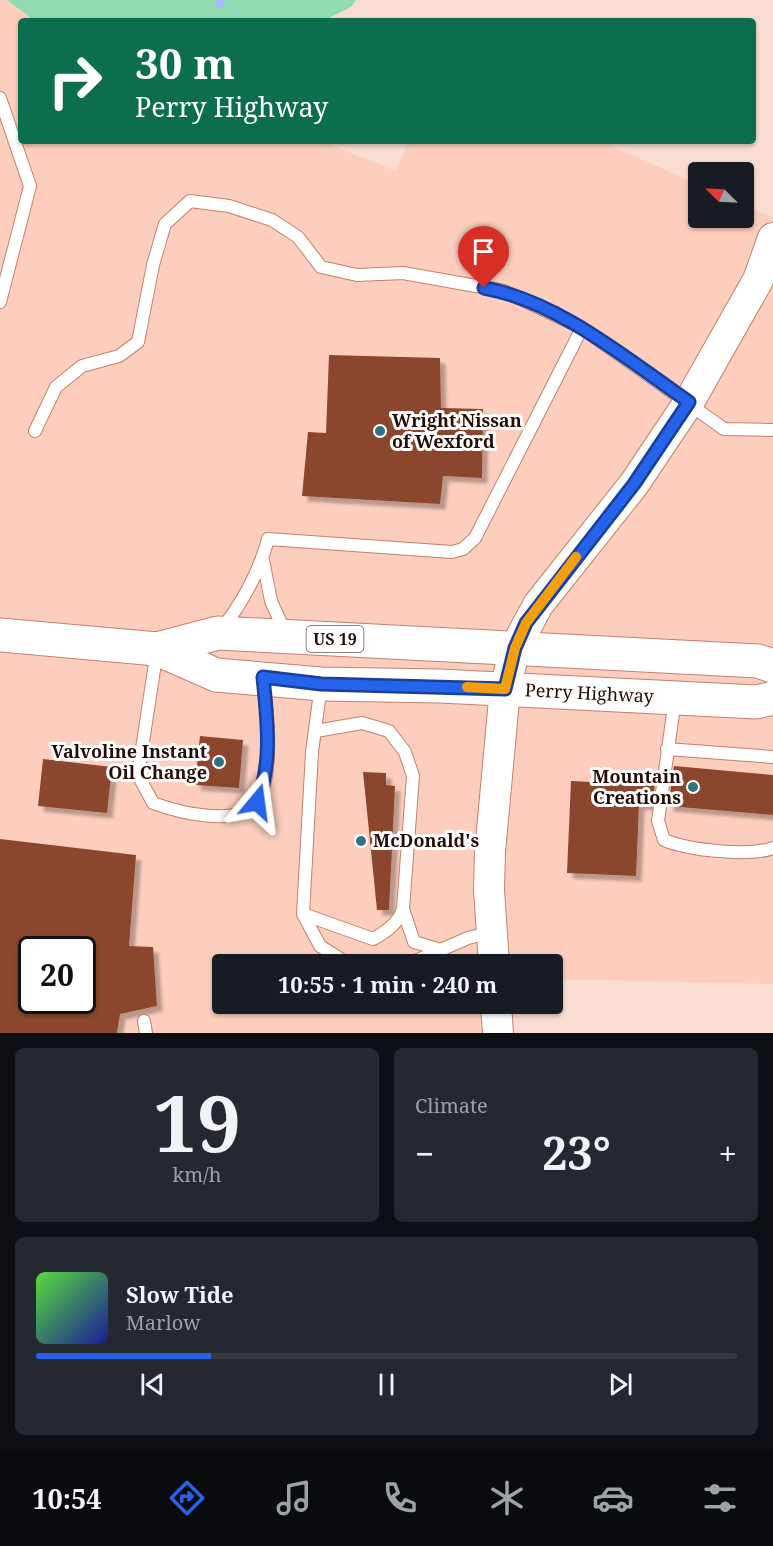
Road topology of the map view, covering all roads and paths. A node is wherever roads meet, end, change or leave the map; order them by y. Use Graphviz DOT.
graph roads {
  1 [pos="0,98"];
  2 [pos="773,238"];
  3 [pos="0,302"];
  4 [pos="582,328"];
  5 [pos="689,402"];
  6 [pos="773,430"];
  7 [pos="35,431"];
  8 [pos="262,559"];
  9 [pos="218,633"];
  10 [pos="0,635"];
  11 [pos="287,637"];
  12 [pos="515,648"];
  13 [pos="157,649"];
  14 [pos="773,666"];
  15 [pos="263,677"];
  16 [pos="321,684"];
  17 [pos="505,689"];
  18 [pos="675,698"];
  19 [pos="773,698"];
  20 [pos="316,730"];
  21 [pos="668,749"];
  22 [pos="773,757"];
  23 [pos="773,848"];
  24 [pos="403,909"];
  25 [pos="303,914"];
  26 [pos="492,932"];
  27 [pos="444,950"];
  28 [pos="493,954"];
  29 [pos="497,1014"];
  30 [pos="498,1033"];
  1 -- 3 [label="lane"];
  2 -- 5 [label="street"];
  4 -- 5 [label="lane"];
  4 -- 7 [label="lane"];
  4 -- 8 [label="lane"];
  5 -- 6 [label="lane"];
  5 -- 12 [label="street"];
  8 -- 9 [label="lane"];
  8 -- 11 [label="lane"];
  9 -- 11 [label="highway, Perry Highway / US 19"];
  9 -- 13 [label="highway, Perry Highway / US 19"];
  10 -- 13 [label="highway, Perry Highway / US 19"];
  11 -- 12 [label="highway, Perry Highway / US 19"];
  12 -- 14 [label="highway, Perry Highway / US 19"];
  12 -- 17 [label="street"];
  13 -- 15 [label="highway, Perry Highway / US 19"];
  13 -- 15 [label="lane"];
  15 -- 16 [label="highway, Perry Highway / US 19"];
  16 -- 17 [label="highway, Perry Highway / US 19"];
  16 -- 20 [label="lane"];
  17 -- 18 [label="highway, Perry Highway / US 19"];
  17 -- 26 [label="street"];
  18 -- 19 [label="highway, Perry Highway / US 19"];
  18 -- 21 [label="lane"];
  20 -- 24 [label="lane"];
  20 -- 25 [label="lane"];
  21 -- 22 [label="lane"];
  21 -- 23 [label="lane"];
  24 -- 25 [label="lane"];
  24 -- 27 [label="lane"];
  25 -- 27 [label="lane"];
  26 -- 27 [label="lane"];
  26 -- 28 [label="street"];
  29 -- 30 [label="street"];
}
